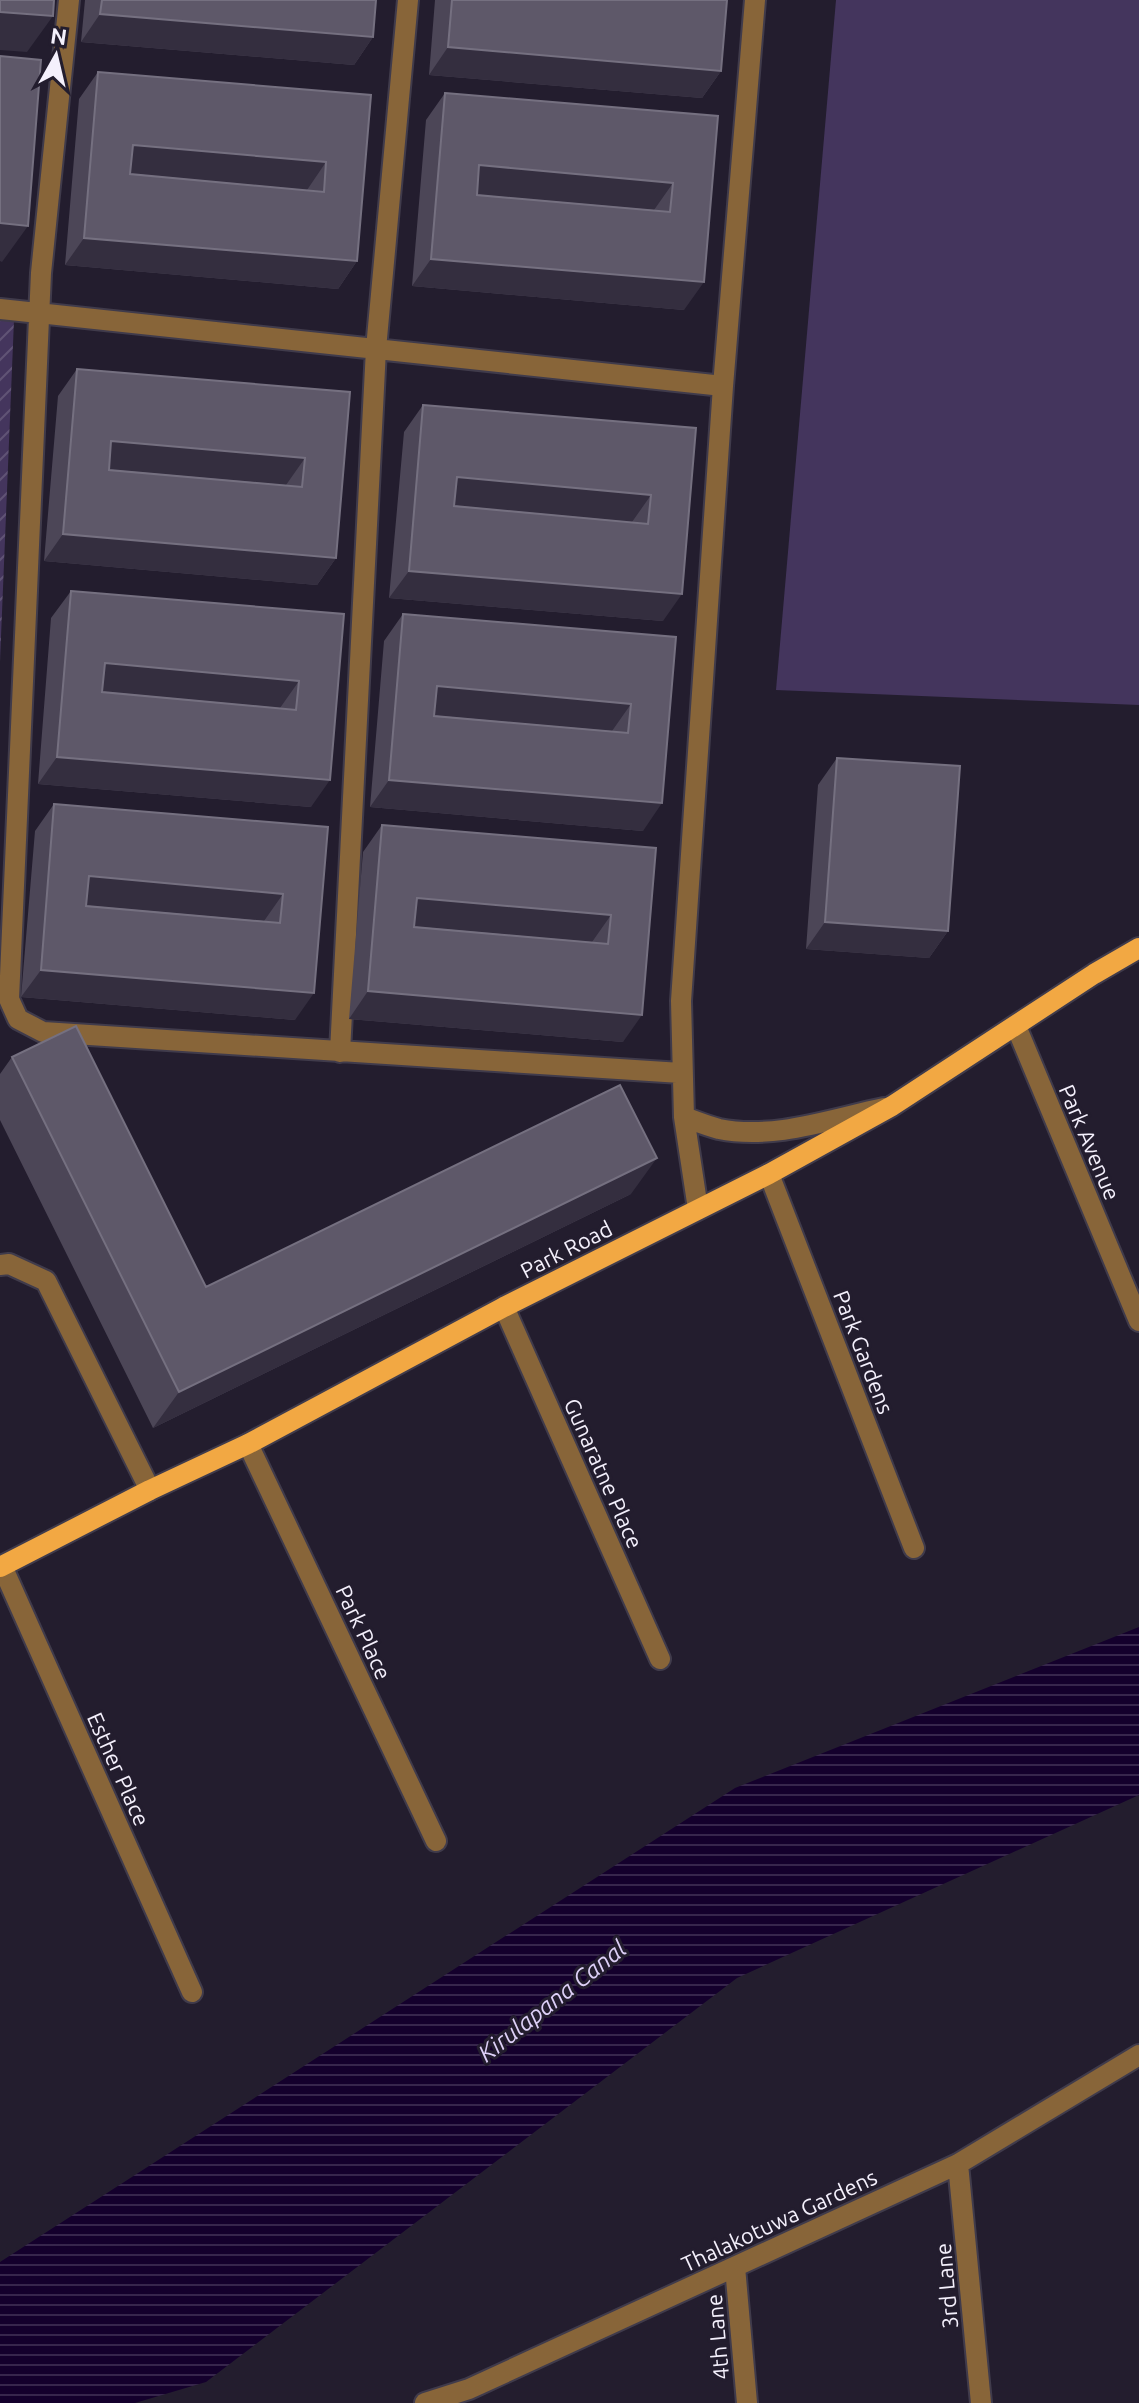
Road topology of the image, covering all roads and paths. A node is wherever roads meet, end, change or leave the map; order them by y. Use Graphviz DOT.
graph roads {
  1 [pos="69,0"];
  2 [pos="408,0"];
  3 [pos="755,0"];
  4 [pos="0,309"];
  5 [pos="39,312"];
  6 [pos="376,349"];
  7 [pos="723,386"];
  8 [pos="1139,948"];
  9 [pos="1016,1026"];
  10 [pos="340,1052"];
  11 [pos="681,1073"];
  12 [pos="892,1106"];
  13 [pos="684,1117"];
  14 [pos="769,1174"];
  15 [pos="698,1209"];
  16 [pos="0,1265"];
  17 [pos="504,1307"];
  18 [pos="1139,1321"];
  19 [pos="248,1444"];
  20 [pos="150,1490"];
  21 [pos="914,1548"];
  22 [pos="1,1567"];
  23 [pos="660,1659"];
  24 [pos="436,1841"];
  25 [pos="192,1992"];
  26 [pos="1139,2055"];
  27 [pos="958,2164"];
  28 [pos="735,2267"];
  29 [pos="469,2396"];
  30 [pos="425,2403"];
  31 [pos="747,2403"];
  32 [pos="981,2403"];
  1 -- 5 [label="street"];
  2 -- 6 [label="street"];
  3 -- 7 [label="street"];
  4 -- 5 [label="street"];
  5 -- 6 [label="street"];
  5 -- 10 [label="street"];
  6 -- 7 [label="street"];
  6 -- 10 [label="street"];
  7 -- 11 [label="street"];
  8 -- 9 [label="main road, Park Road"];
  9 -- 12 [label="main road, Park Road"];
  9 -- 18 [label="street, Park Avenue"];
  10 -- 11 [label="street"];
  11 -- 13 [label="street"];
  12 -- 13 [label="street"];
  12 -- 14 [label="main road, Park Road"];
  13 -- 15 [label="street"];
  14 -- 15 [label="main road, Park Road"];
  14 -- 21 [label="street, Park Gardens"];
  15 -- 17 [label="main road, Park Road"];
  16 -- 20 [label="street"];
  17 -- 19 [label="main road, Park Road"];
  17 -- 23 [label="street, Gunaratne Place"];
  19 -- 20 [label="main road, Park Road"];
  19 -- 24 [label="street, Park Place"];
  20 -- 22 [label="main road, Park Road"];
  22 -- 25 [label="street, Esther Place"];
  26 -- 27 [label="street, Thalakotuwa Gardens"];
  27 -- 28 [label="street, Thalakotuwa Gardens"];
  27 -- 32 [label="street, 3rd Lane"];
  28 -- 29 [label="street, Thalakotuwa Gardens"];
  28 -- 31 [label="street, 4th Lane"];
  29 -- 30 [label="street, Thalakotuwa Gardens"];
}
